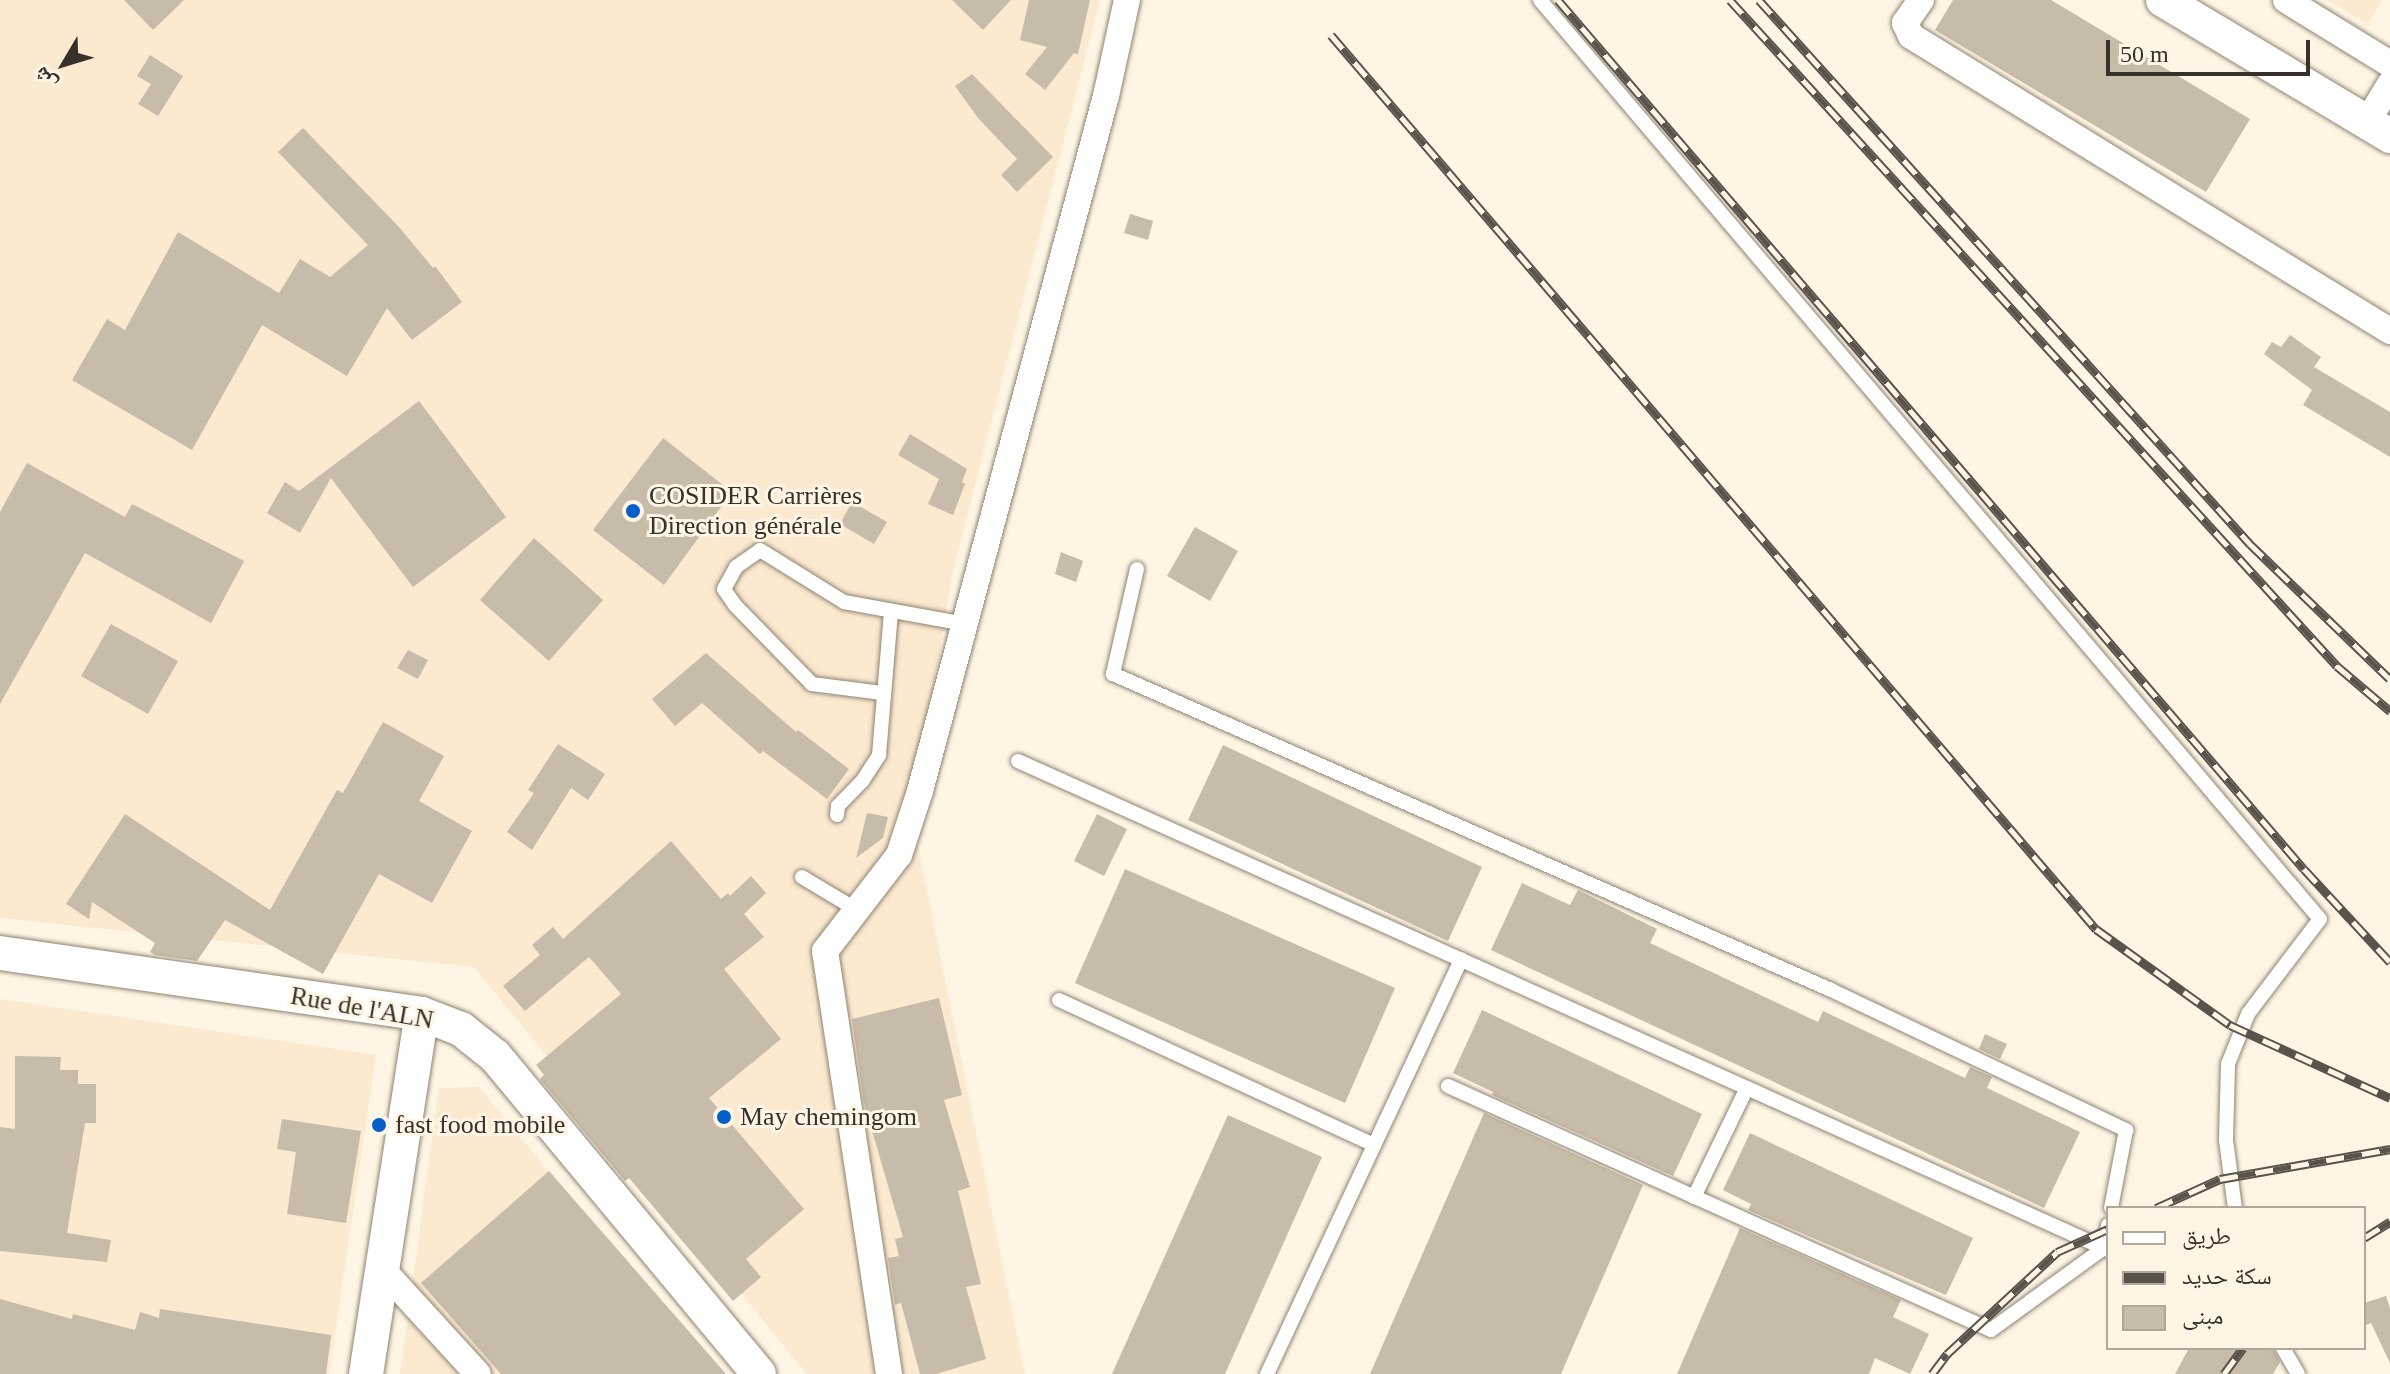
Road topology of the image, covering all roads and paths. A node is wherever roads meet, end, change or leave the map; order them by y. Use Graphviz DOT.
graph roads {
  1 [pos="1127,0"];
  2 [pos="1540,0"];
  3 [pos="1921,0"];
  4 [pos="2163,0"];
  5 [pos="2286,0"];
  6 [pos="2390,64"];
  7 [pos="2390,84"];
  8 [pos="2378,129"];
  9 [pos="2390,331"];
  10 [pos="1137,569"];
  11 [pos="891,611"];
  12 [pos="965,624"];
  13 [pos="882,693"];
  14 [pos="1018,761"];
  15 [pos="837,815"];
  16 [pos="802,877"];
  17 [pos="857,910"];
  18 [pos="0,953"];
  19 [pos="1461,959"];
  20 [pos="1059,1000"];
  21 [pos="422,1014"];
  22 [pos="1448,1086"];
  23 [pos="1747,1088"];
  24 [pos="1374,1145"];
  25 [pos="1694,1197"];
  26 [pos="2111,1206"];
  27 [pos="2235,1206"];
  28 [pos="2106,1249"];
  29 [pos="382,1269"];
  30 [pos="2284,1350"];
  31 [pos="366,1374"];
  32 [pos="478,1374"];
  33 [pos="759,1374"];
  34 [pos="889,1374"];
  35 [pos="1267,1374"];
  36 [pos="2298,1374"];
  1 -- 12 [label="street"];
  2 -- 27 [label="lane"];
  3 -- 9 [label="street"];
  4 -- 8 [label="street"];
  5 -- 6 [label="street"];
  7 -- 8 [label="street"];
  10 -- 26 [label="lane"];
  11 -- 12 [label="lane"];
  11 -- 13 [label="lane"];
  11 -- 13 [label="lane"];
  12 -- 17 [label="street"];
  13 -- 15 [label="lane"];
  14 -- 19 [label="lane"];
  16 -- 17 [label="lane"];
  17 -- 34 [label="street"];
  18 -- 21 [label="street, Rue de l'ALN"];
  19 -- 23 [label="lane"];
  19 -- 24 [label="lane"];
  20 -- 24 [label="lane"];
  21 -- 29 [label="street"];
  21 -- 33 [label="street, Rue de l'ALN"];
  22 -- 25 [label="lane"];
  23 -- 25 [label="lane"];
  23 -- 28 [label="lane"];
  24 -- 35 [label="lane"];
  25 -- 28 [label="lane"];
  29 -- 31 [label="street"];
  29 -- 32 [label="street"];
  30 -- 36 [label="lane"];
}
